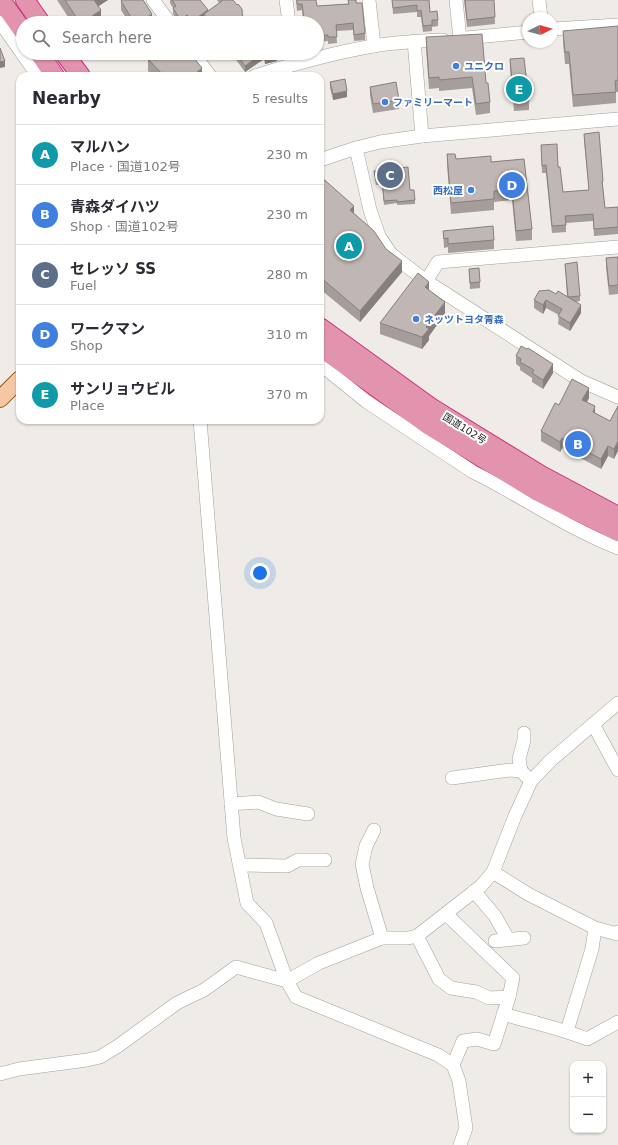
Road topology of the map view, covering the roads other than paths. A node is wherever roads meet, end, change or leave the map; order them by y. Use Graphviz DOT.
graph roads {
  1 [pos="1,0"];
  2 [pos="25,0"];
  3 [pos="153,0"];
  4 [pos="286,0"];
  5 [pos="369,0"];
  6 [pos="456,0"];
  7 [pos="539,0"];
  8 [pos="540,12"];
  9 [pos="36,16"];
  10 [pos="165,16"];
  11 [pos="288,16"];
  12 [pos="16,21"];
  13 [pos="0,22"];
  14 [pos="618,25"];
  15 [pos="558,29"];
  16 [pos="522,33"];
  17 [pos="460,39"];
  18 [pos="414,41"];
  19 [pos="16,45"];
  20 [pos="374,46"];
  21 [pos="324,54"];
  22 [pos="27,60"];
  23 [pos="44,60"];
  24 [pos="69,60"];
  25 [pos="198,60"];
  26 [pos="291,60"];
  27 [pos="35,72"];
  28 [pos="52,72"];
  29 [pos="78,72"];
  30 [pos="207,72"];
  31 [pos="263,72"];
  32 [pos="618,119"];
  33 [pos="422,136"];
  34 [pos="356,148"];
  35 [pos="324,159"];
  36 [pos="618,247"];
  37 [pos="426,281"];
  38 [pos="324,330"];
  39 [pos="324,350"];
  40 [pos="324,367"];
  41 [pos="16,383"];
  42 [pos="618,397"];
  43 [pos="0,399"];
  44 [pos="200,424"];
  45 [pos="618,516"];
  46 [pos="618,532"];
  47 [pos="618,548"];
  48 [pos="618,703"];
  49 [pos="592,724"];
  50 [pos="524,733"];
  51 [pos="618,770"];
  52 [pos="521,771"];
  53 [pos="452,778"];
  54 [pos="531,781"];
  55 [pos="231,804"];
  56 [pos="308,814"];
  57 [pos="374,830"];
  58 [pos="326,860"];
  59 [pos="240,865"];
  60 [pos="493,872"];
  61 [pos="474,891"];
  62 [pos="446,914"];
  63 [pos="595,928"];
  64 [pos="618,932"];
  65 [pos="417,936"];
  66 [pos="382,938"];
  67 [pos="524,938"];
  68 [pos="287,981"];
  69 [pos="509,997"];
  70 [pos="504,1014"];
  71 [pos="618,1022"];
  72 [pos="567,1031"];
  73 [pos="453,1065"];
  74 [pos="0,1074"];
  75 [pos="460,1145"];
  1 -- 12 [label="highway"];
  2 -- 9 [label="highway"];
  3 -- 10 [label="street"];
  4 -- 11 [label="street"];
  5 -- 20 [label="street"];
  6 -- 17 [label="street"];
  7 -- 8 [label="street"];
  13 -- 19 [label="street"];
  14 -- 15 [label="street"];
  16 -- 17 [label="street"];
  17 -- 18 [label="street"];
  18 -- 20 [label="street"];
  18 -- 33 [label="street"];
  20 -- 21 [label="street"];
  22 -- 27 [label="street"];
  23 -- 28 [label="highway"];
  24 -- 29 [label="highway"];
  25 -- 30 [label="street"];
  26 -- 31 [label="street"];
  32 -- 33 [label="street"];
  33 -- 34 [label="street"];
  34 -- 35 [label="street"];
  34 -- 37 [label="street"];
  36 -- 37 [label="street"];
  37 -- 42 [label="street"];
  38 -- 45 [label="highway, 国道102号"];
  39 -- 46 [label="highway, 国道102号"];
  40 -- 47 [label="street"];
  41 -- 43 [label="main road"];
  44 -- 55 [label="street"];
  48 -- 49 [label="street"];
  49 -- 51 [label="street"];
  49 -- 54 [label="street"];
  50 -- 52 [label="street"];
  52 -- 53 [label="street"];
  52 -- 54 [label="street"];
  54 -- 60 [label="street"];
  55 -- 56 [label="street"];
  55 -- 59 [label="street"];
  57 -- 66 [label="street"];
  58 -- 59 [label="street"];
  59 -- 68 [label="street"];
  60 -- 61 [label="street"];
  60 -- 63 [label="street"];
  61 -- 62 [label="street"];
  61 -- 67 [label="street"];
  62 -- 65 [label="street"];
  62 -- 69 [label="street"];
  63 -- 64 [label="street"];
  63 -- 72 [label="street"];
  65 -- 66 [label="street"];
  65 -- 69 [label="street"];
  66 -- 68 [label="street"];
  68 -- 73 [label="street"];
  68 -- 74 [label="street"];
  69 -- 70 [label="street"];
  70 -- 72 [label="street"];
  70 -- 73 [label="street"];
  71 -- 72 [label="street"];
  73 -- 75 [label="street"];
}
